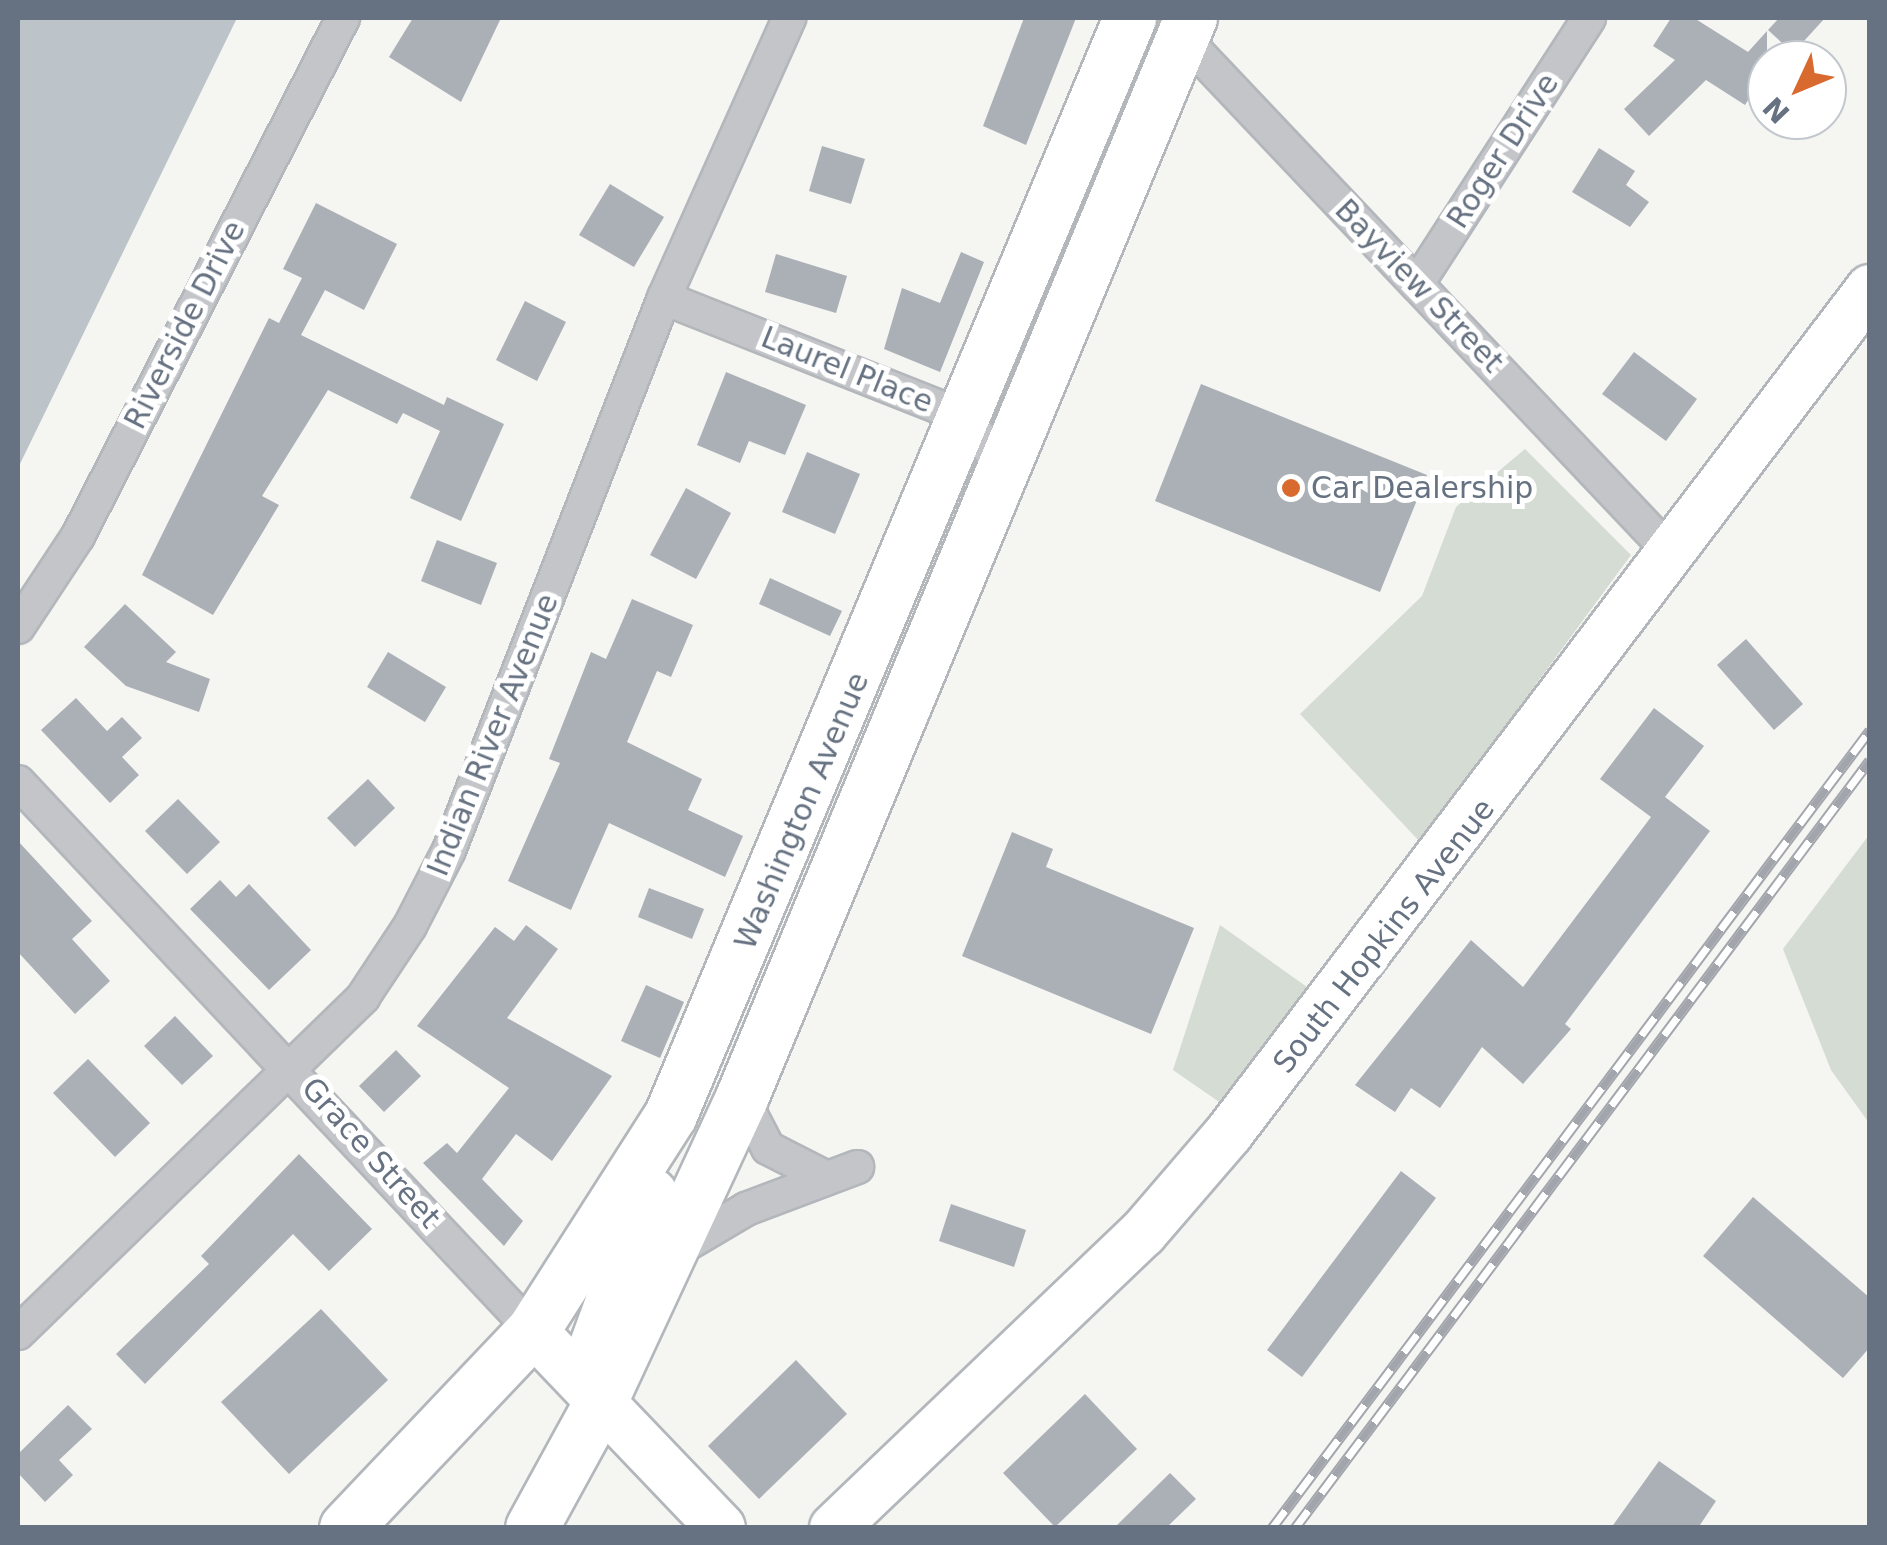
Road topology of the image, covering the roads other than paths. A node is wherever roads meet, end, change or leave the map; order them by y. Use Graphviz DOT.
graph roads {
  1 [pos="343,18"];
  2 [pos="789,18"];
  3 [pos="1130,18"];
  4 [pos="1589,18"];
  5 [pos="1179,24"];
  6 [pos="1417,284"];
  7 [pos="1870,289"];
  8 [pos="664,298"];
  9 [pos="964,418"];
  10 [pos="1007,473"];
  11 [pos="1674,556"];
  12 [pos="18,627"];
  13 [pos="18,782"];
  14 [pos="768,894"];
  15 [pos="819,914"];
  16 [pos="293,1067"];
  17 [pos="742,1098"];
  18 [pos="671,1115"];
  19 [pos="674,1252"];
  20 [pos="533,1331"];
  21 [pos="18,1334"];
  22 [pos="601,1402"];
  23 [pos="346,1528"];
  24 [pos="532,1528"];
  25 [pos="721,1528"];
  26 [pos="834,1528"];
  1 -- 12 [label="street, Riverside Drive"];
  2 -- 8 [label="street, Indian River Avenue"];
  3 -- 9 [label="main road, Washington Avenue"];
  4 -- 6 [label="street, Roger Drive"];
  5 -- 6 [label="street, Bayview Street"];
  5 -- 10 [label="main road, Washington Avenue"];
  6 -- 11 [label="street, Bayview Street"];
  7 -- 11 [label="street, South Hopkins Avenue"];
  8 -- 9 [label="street, Laurel Place"];
  8 -- 16 [label="street, Indian River Avenue"];
  9 -- 10 [label="street, Laurel Place"];
  9 -- 14 [label="main road, Washington Avenue"];
  10 -- 15 [label="main road, Washington Avenue"];
  11 -- 26 [label="street, South Hopkins Avenue"];
  13 -- 16 [label="street, Grace Street"];
  14 -- 15 [label="street"];
  14 -- 18 [label="main road, Washington Avenue"];
  15 -- 17 [label="main road, Washington Avenue"];
  16 -- 20 [label="street, Grace Street"];
  16 -- 21 [label="street, Indian River Avenue"];
  17 -- 19 [label="main road, Washington Avenue"];
  17 -- 19 [label="street"];
  18 -- 20 [label="main road, Washington Avenue"];
  18 -- 22 [label="main road"];
  19 -- 22 [label="main road, Washington Avenue"];
  20 -- 22 [label="street, Grace Street"];
  20 -- 23 [label="main road, Washington Avenue"];
  22 -- 24 [label="main road, Washington Avenue"];
  22 -- 25 [label="street, Grace Street"];
}
